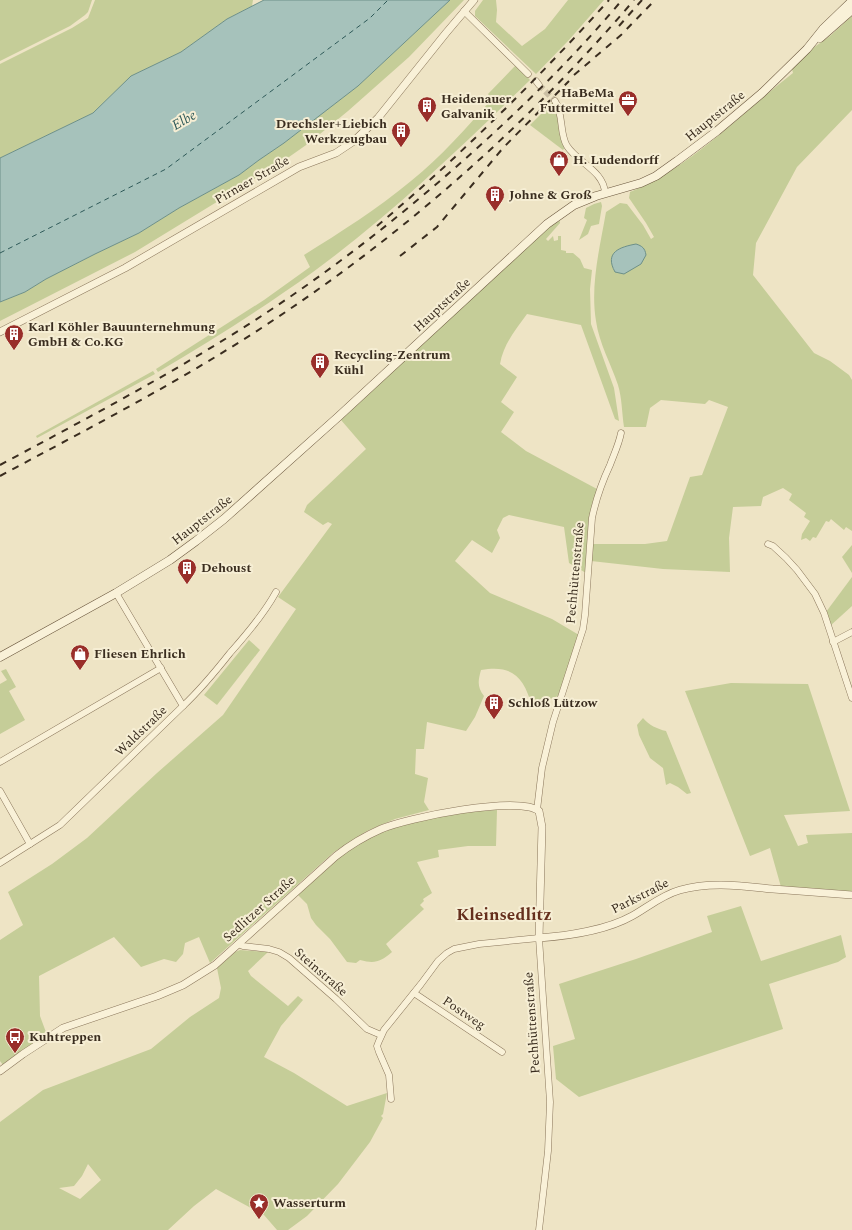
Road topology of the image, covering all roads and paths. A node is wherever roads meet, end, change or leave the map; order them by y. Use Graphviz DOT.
graph roads {
  1 [pos="474,0"];
  2 [pos="852,1"];
  3 [pos="852,10"];
  4 [pos="464,11"];
  5 [pos="807,48"];
  6 [pos="528,74"];
  7 [pos="555,101"];
  8 [pos="605,193"];
  9 [pos="0,332"];
  10 [pos="621,433"];
  11 [pos="768,544"];
  12 [pos="276,592"];
  13 [pos="116,593"];
  14 [pos="852,632"];
  15 [pos="833,642"];
  16 [pos="0,657"];
  17 [pos="161,668"];
  18 [pos="852,698"];
  19 [pos="183,706"];
  20 [pos="0,762"];
  21 [pos="0,791"];
  22 [pos="539,812"];
  23 [pos="30,844"];
  24 [pos="0,863"];
  25 [pos="852,895"];
  26 [pos="539,938"];
  27 [pos="238,944"];
  28 [pos="414,993"];
  29 [pos="381,1035"];
  30 [pos="502,1052"];
  31 [pos="0,1071"];
  32 [pos="391,1099"];
  33 [pos="539,1230"];
  1 -- 4 [label="street, Pirnaer Straße"];
  2 -- 5 [label="main road, Hauptstraße"];
  3 -- 5 [label="main road, Hauptstraße"];
  4 -- 6 [label="street"];
  4 -- 9 [label="street, Pirnaer Straße"];
  5 -- 8 [label="main road, Hauptstraße"];
  7 -- 8 [label="street"];
  8 -- 13 [label="main road, Hauptstraße"];
  10 -- 22 [label="street, Pechhüttenstraße"];
  11 -- 15 [label="street"];
  12 -- 19 [label="street, Waldstraße"];
  13 -- 16 [label="main road, Hauptstraße"];
  13 -- 17 [label="street"];
  14 -- 15 [label="street"];
  15 -- 18 [label="street"];
  17 -- 19 [label="street"];
  17 -- 20 [label="street"];
  19 -- 23 [label="street, Waldstraße"];
  21 -- 23 [label="street"];
  22 -- 26 [label="street, Pechhüttenstraße"];
  22 -- 27 [label="street, Sedlitzer Straße"];
  23 -- 24 [label="street, Waldstraße"];
  25 -- 26 [label="street, Parkstraße"];
  26 -- 28 [label="street, Parkstraße"];
  26 -- 33 [label="street, Pechhüttenstraße"];
  27 -- 29 [label="street, Steinstraße"];
  27 -- 31 [label="street, Sedlitzer Straße"];
  28 -- 29 [label="street, Parkstraße"];
  28 -- 30 [label="street, Postweg"];
  29 -- 32 [label="street"];
}
